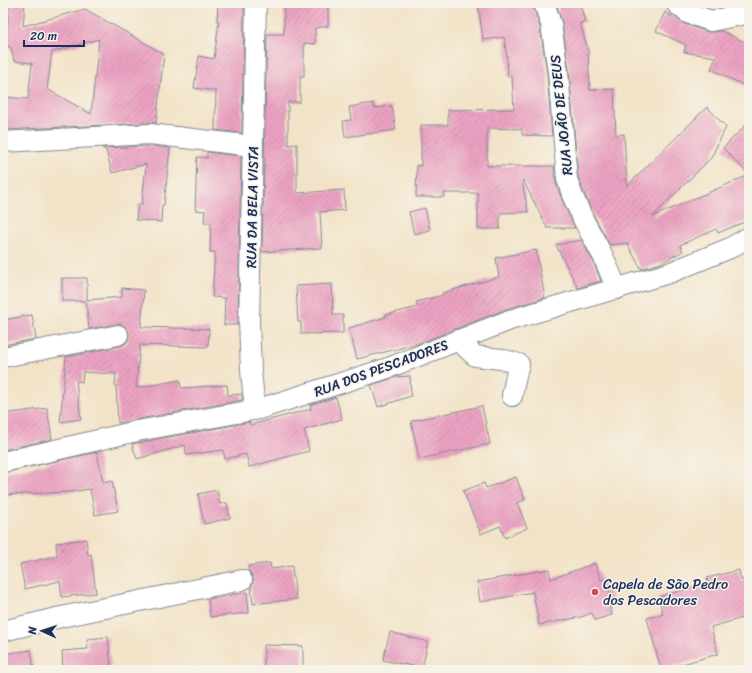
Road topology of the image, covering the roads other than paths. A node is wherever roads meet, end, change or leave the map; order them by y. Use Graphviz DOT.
graph roads {
  1 [pos="256,3"];
  2 [pos="544,3"];
  3 [pos="676,3"];
  4 [pos="738,3"];
  5 [pos="3,142"];
  6 [pos="253,146"];
  7 [pos="749,237"];
  8 [pos="617,288"];
  9 [pos="118,335"];
  10 [pos="458,340"];
  11 [pos="3,357"];
  12 [pos="512,396"];
  13 [pos="255,410"];
  14 [pos="3,462"];
  15 [pos="242,580"];
  16 [pos="3,631"];
  1 -- 6 [label="street, RUA DA BELA VISTA"];
  2 -- 8 [label="street, RUA JOÃO DE DEUS"];
  3 -- 4 [label="street"];
  5 -- 6 [label="street"];
  6 -- 13 [label="street, RUA DA BELA VISTA"];
  7 -- 8 [label="street, RUA DOS PESCADORES"];
  8 -- 10 [label="street, RUA DOS PESCADORES"];
  9 -- 11 [label="street"];
  10 -- 12 [label="street"];
  10 -- 13 [label="street, RUA DOS PESCADORES"];
  13 -- 14 [label="street, RUA DOS PESCADORES"];
  15 -- 16 [label="street"];
}
